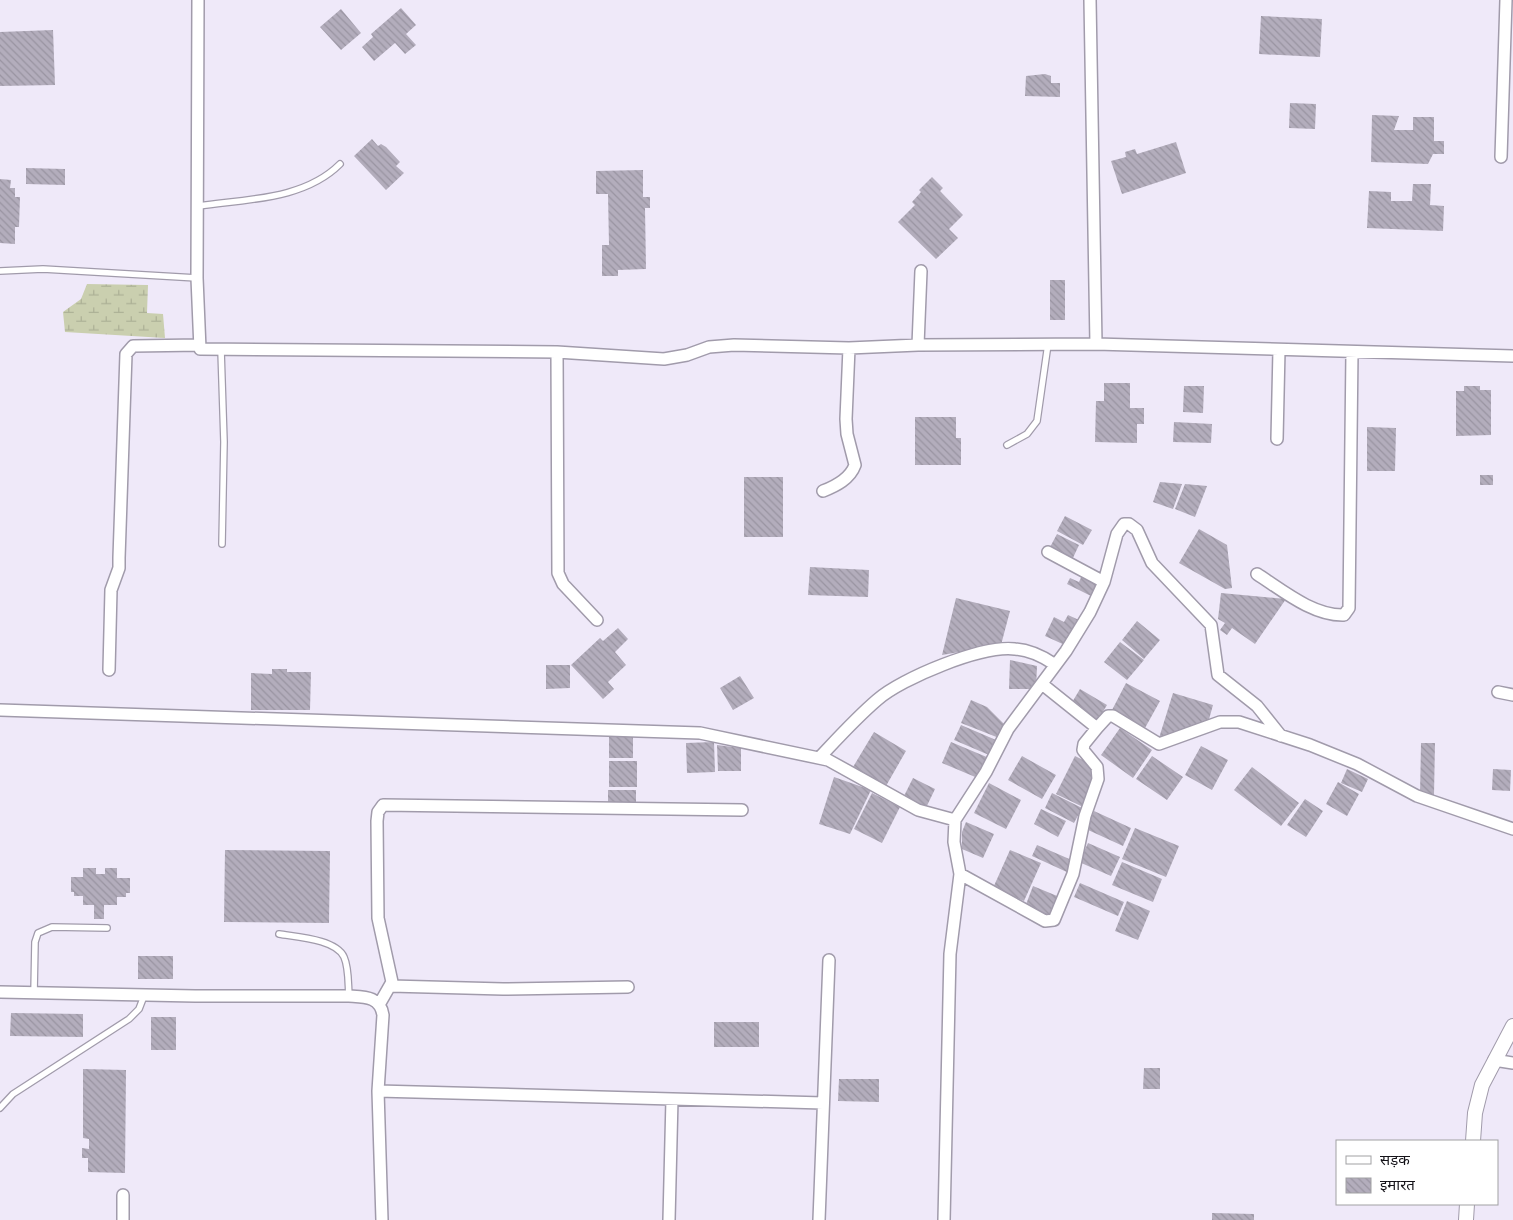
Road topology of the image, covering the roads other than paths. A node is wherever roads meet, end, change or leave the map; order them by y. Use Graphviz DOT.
graph roads {
  1 [pos="198,0"];
  2 [pos="1090,0"];
  3 [pos="1506,0"];
  4 [pos="1501,157"];
  5 [pos="340,164"];
  6 [pos="199,206"];
  7 [pos="0,271"];
  8 [pos="921,271"];
  9 [pos="197,278"];
  10 [pos="1048,344"];
  11 [pos="1096,344"];
  12 [pos="200,345"];
  13 [pos="918,345"];
  14 [pos="849,348"];
  15 [pos="221,350"];
  16 [pos="1279,350"];
  17 [pos="557,352"];
  18 [pos="1352,352"];
  19 [pos="1513,356"];
  20 [pos="1278,439"];
  21 [pos="1007,445"];
  22 [pos="823,490"];
  23 [pos="222,544"];
  24 [pos="1048,552"];
  25 [pos="1257,574"];
  26 [pos="1104,582"];
  27 [pos="597,620"];
  28 [pos="1054,664"];
  29 [pos="109,670"];
  30 [pos="1042,684"];
  31 [pos="1498,692"];
  32 [pos="1513,695"];
  33 [pos="0,710"];
  34 [pos="1097,728"];
  35 [pos="1281,736"];
  36 [pos="820,758"];
  37 [pos="742,810"];
  38 [pos="954,820"];
  39 [pos="1513,829"];
  40 [pos="960,874"];
  41 [pos="107,928"];
  42 [pos="279,934"];
  43 [pos="829,960"];
  44 [pos="391,986"];
  45 [pos="628,987"];
  46 [pos="0,992"];
  47 [pos="34,993"];
  48 [pos="144,996"];
  49 [pos="349,996"];
  50 [pos="380,1003"];
  51 [pos="1513,1026"];
  52 [pos="1494,1060"];
  53 [pos="1513,1063"];
  54 [pos="378,1091"];
  55 [pos="672,1098"];
  56 [pos="824,1102"];
  57 [pos="0,1108"];
  58 [pos="1473,1140"];
  59 [pos="122,1195"];
  60 [pos="1468,1205"];
  61 [pos="123,1220"];
  62 [pos="382,1220"];
  63 [pos="669,1220"];
  64 [pos="819,1220"];
  65 [pos="944,1220"];
  66 [pos="1466,1220"];
  1 -- 6 [label="street"];
  2 -- 11 [label="street"];
  3 -- 4 [label="street"];
  5 -- 6 [label="lane"];
  6 -- 9 [label="street"];
  7 -- 9 [label="lane"];
  8 -- 13 [label="street"];
  9 -- 12 [label="street"];
  10 -- 11 [label="street"];
  10 -- 13 [label="street"];
  10 -- 21 [label="lane"];
  11 -- 16 [label="street"];
  12 -- 15 [label="street"];
  12 -- 29 [label="street"];
  13 -- 14 [label="street"];
  14 -- 17 [label="street"];
  14 -- 22 [label="street"];
  15 -- 17 [label="street"];
  15 -- 23 [label="lane"];
  16 -- 18 [label="street"];
  16 -- 20 [label="street"];
  17 -- 27 [label="street"];
  18 -- 19 [label="street"];
  18 -- 25 [label="street"];
  24 -- 26 [label="street"];
  26 -- 28 [label="street"];
  26 -- 35 [label="street"];
  28 -- 30 [label="street"];
  28 -- 36 [label="street"];
  30 -- 34 [label="street"];
  30 -- 38 [label="street"];
  31 -- 32 [label="street"];
  33 -- 36 [label="street"];
  34 -- 35 [label="street"];
  34 -- 40 [label="street"];
  35 -- 39 [label="street"];
  36 -- 38 [label="street"];
  37 -- 44 [label="street"];
  38 -- 40 [label="street"];
  40 -- 65 [label="street"];
  41 -- 47 [label="lane"];
  42 -- 49 [label="lane"];
  43 -- 56 [label="street"];
  44 -- 45 [label="street"];
  44 -- 50 [label="street"];
  46 -- 47 [label="street"];
  47 -- 48 [label="street"];
  48 -- 49 [label="street"];
  48 -- 57 [label="lane"];
  49 -- 50 [label="street"];
  50 -- 54 [label="street"];
  51 -- 52 [label="street"];
  52 -- 53 [label="street"];
  52 -- 58 [label="street"];
  54 -- 55 [label="street"];
  54 -- 62 [label="street"];
  55 -- 56 [label="street"];
  55 -- 63 [label="street"];
  56 -- 64 [label="street"];
  59 -- 61 [label="street"];
  60 -- 66 [label="street"];
}
